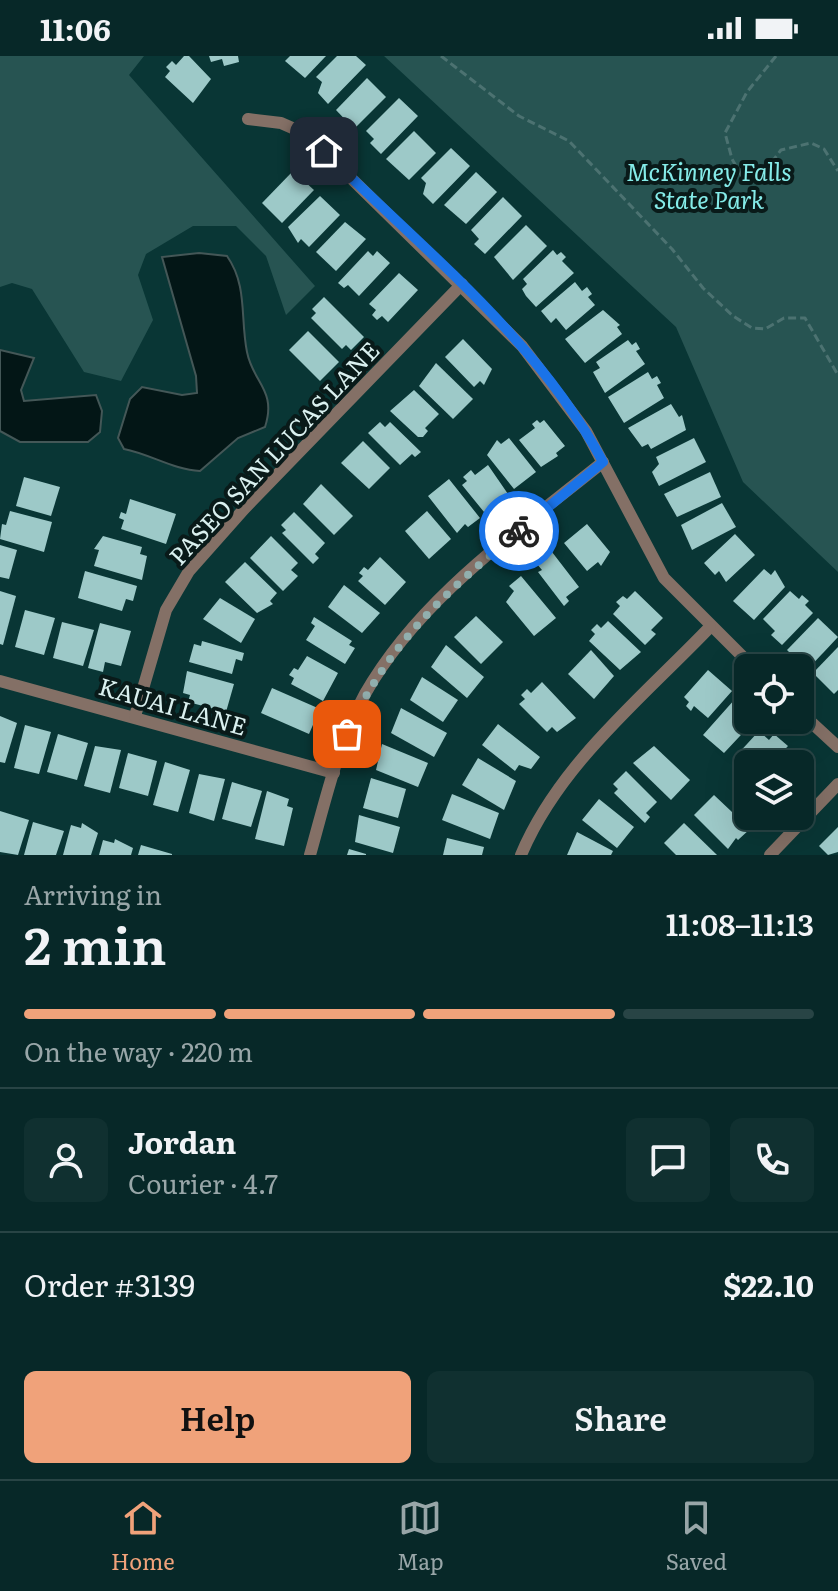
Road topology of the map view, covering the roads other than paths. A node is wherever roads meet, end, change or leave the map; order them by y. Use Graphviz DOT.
graph roads {
  1 [pos="248,119"];
  2 [pos="462,284"];
  3 [pos="603,462"];
  4 [pos="710,627"];
  5 [pos="739,654"];
  6 [pos="0,681"];
  7 [pos="135,716"];
  8 [pos="814,725"];
  9 [pos="838,747"];
  10 [pos="334,773"];
  11 [pos="838,784"];
  12 [pos="310,855"];
  13 [pos="521,855"];
  14 [pos="770,855"];
  1 -- 2 [label="street"];
  2 -- 3 [label="street"];
  2 -- 7 [label="street, PASEO SAN LUCAS LANE"];
  3 -- 4 [label="street"];
  3 -- 10 [label="street"];
  4 -- 5 [label="street"];
  4 -- 13 [label="street"];
  6 -- 7 [label="street, KAUAI LANE"];
  7 -- 10 [label="street, KAUAI LANE"];
  8 -- 9 [label="street"];
  10 -- 12 [label="street"];
  11 -- 14 [label="street"];
}
